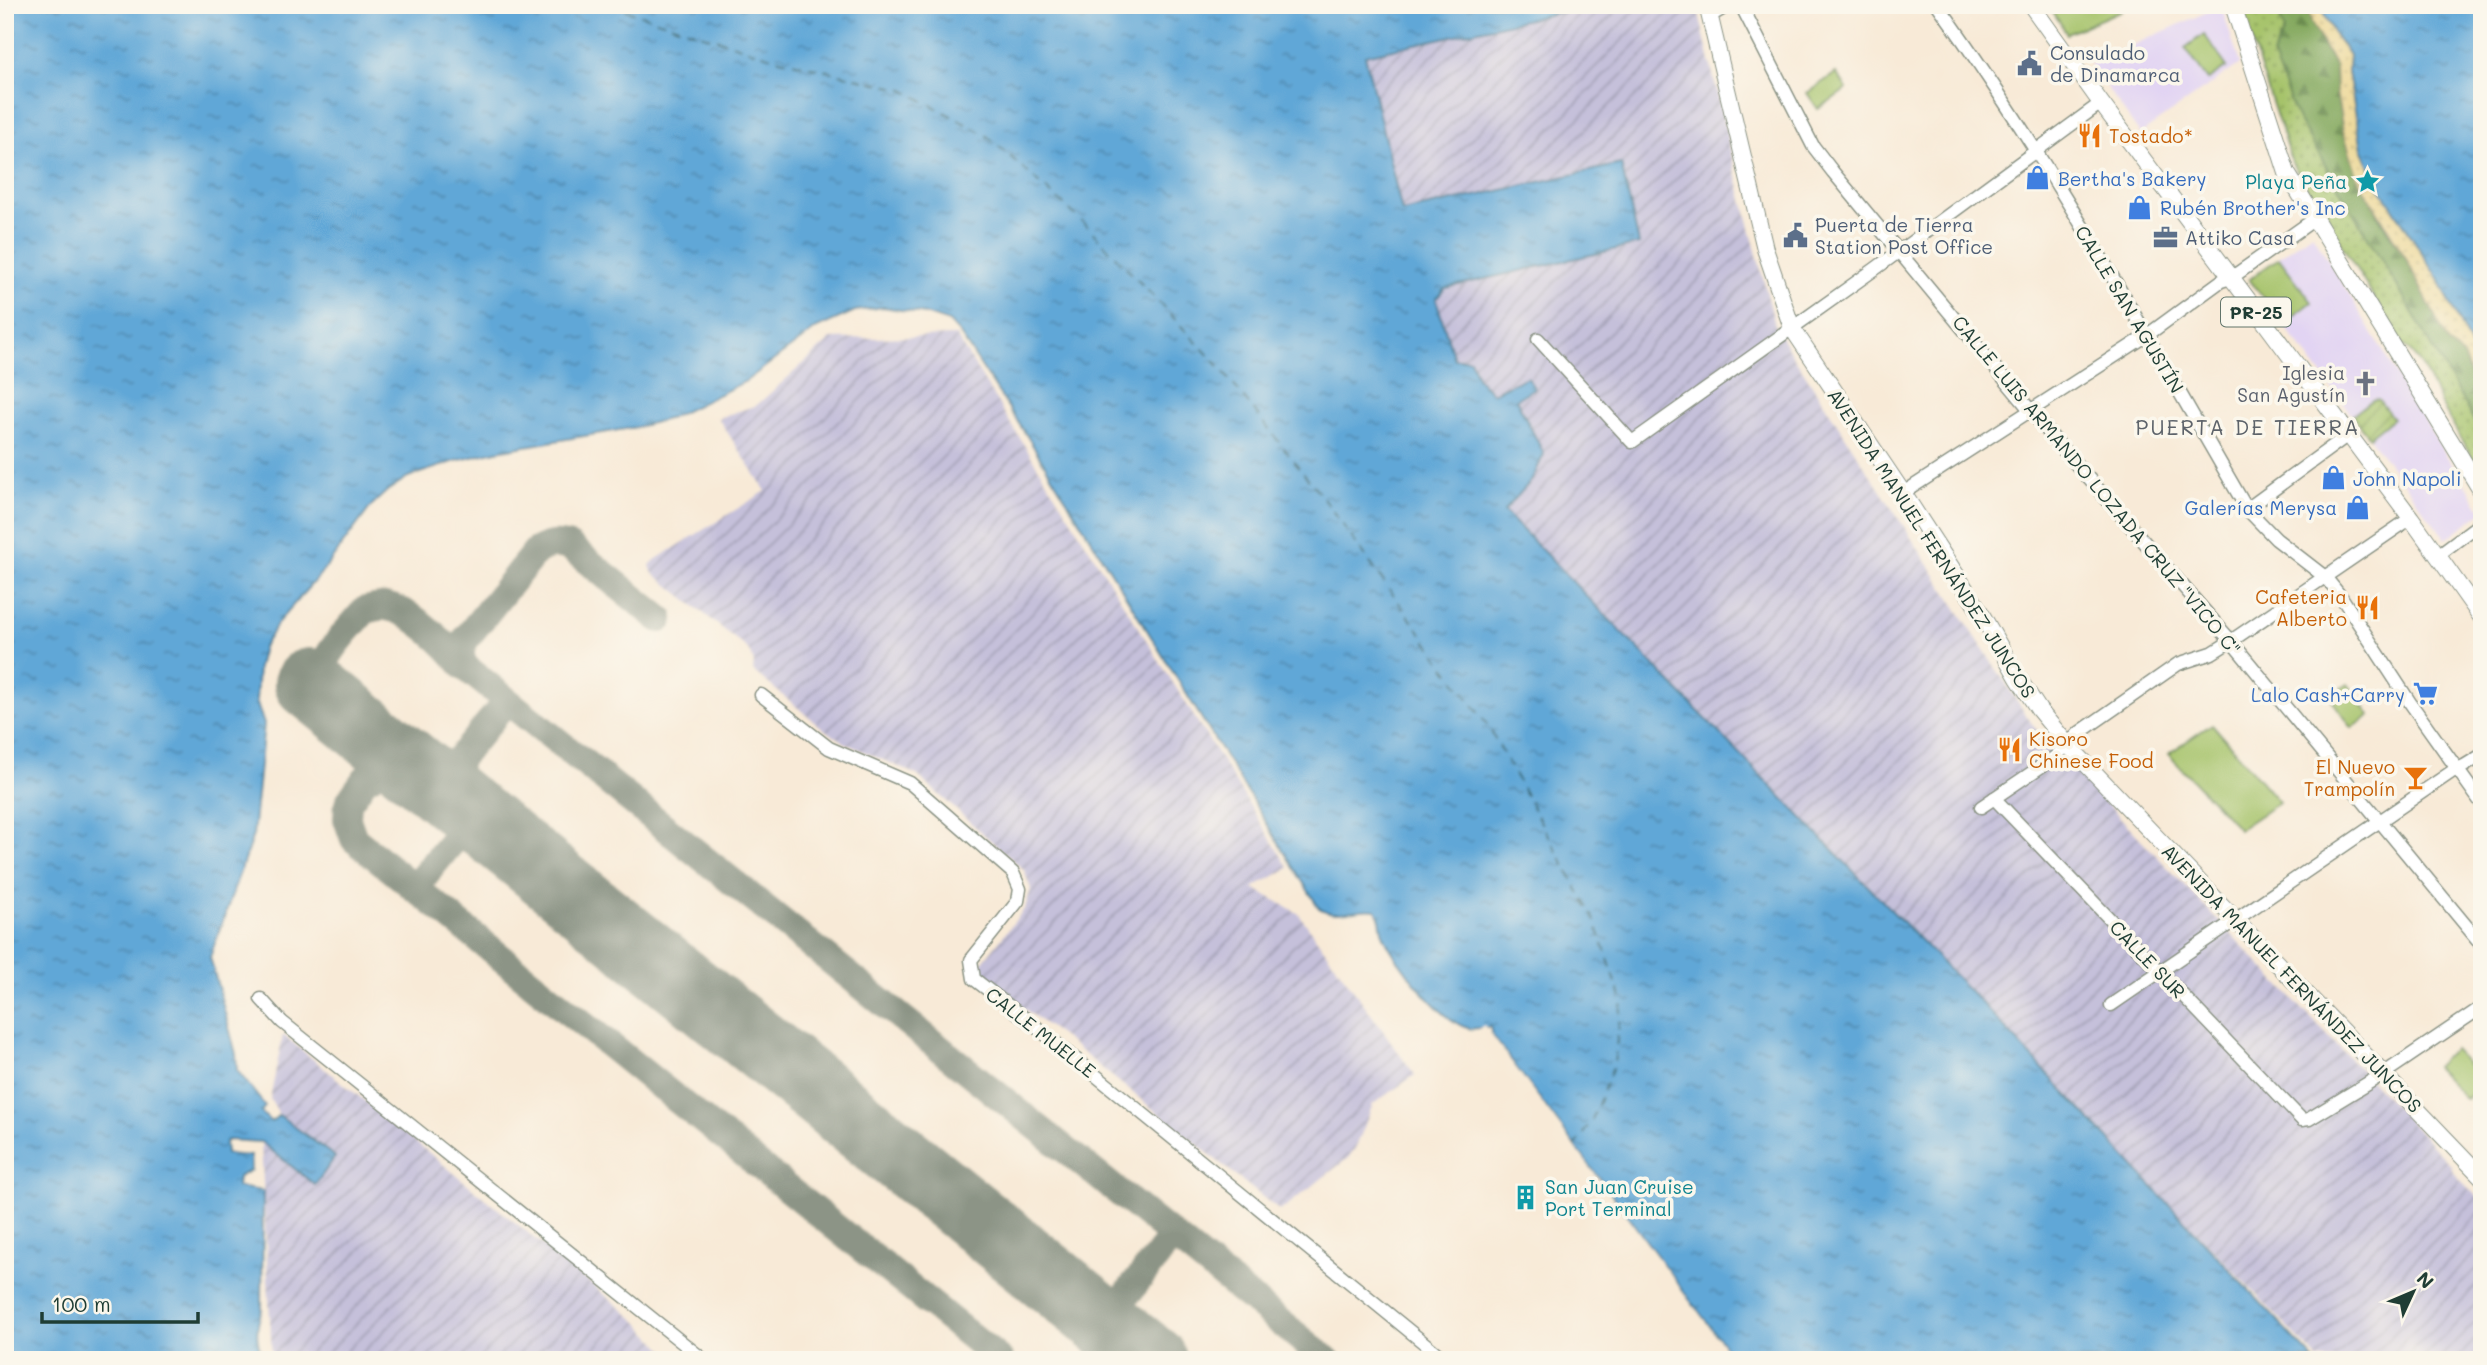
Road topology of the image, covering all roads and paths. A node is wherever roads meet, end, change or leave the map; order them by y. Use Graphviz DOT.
graph roads {
  1 [pos="1729,5"];
  2 [pos="1741,5"];
  3 [pos="1938,5"];
  4 [pos="2031,5"];
  5 [pos="2233,5"];
  6 [pos="1708,10"];
  7 [pos="2101,103"];
  8 [pos="2035,150"];
  9 [pos="2316,218"];
  10 [pos="1899,251"];
  11 [pos="2231,278"];
  12 [pos="1792,328"];
  13 [pos="2146,335"];
  14 [pos="1538,340"];
  15 [pos="2031,411"];
  16 [pos="2348,435"];
  17 [pos="2482,492"];
  18 [pos="1903,493"];
  19 [pos="2247,509"];
  20 [pos="2411,518"];
  21 [pos="2482,523"];
  22 [pos="2438,555"];
  23 [pos="2325,577"];
  24 [pos="2482,618"];
  25 [pos="2231,641"];
  26 [pos="761,695"];
  27 [pos="2067,744"];
  28 [pos="2482,755"];
  29 [pos="2458,769"];
  30 [pos="1994,798"];
  31 [pos="2482,804"];
  32 [pos="1982,807"];
  33 [pos="2378,821"];
  34 [pos="2237,919"];
  35 [pos="2482,945"];
  36 [pos="2159,971"];
  37 [pos="261,999"];
  38 [pos="2111,1005"];
  39 [pos="2482,1007"];
  40 [pos="2383,1074"];
  41 [pos="2482,1177"];
  42 [pos="704,1360"];
  43 [pos="1445,1360"];
  1 -- 6 [label="street"];
  2 -- 10 [label="street, CALLE LUIS ARMANDO LOZADA CRUZ \"VICO C\""];
  3 -- 8 [label="street, CALLE SAN AGUSTÍN"];
  4 -- 7 [label="main road, PR-25"];
  5 -- 9 [label="main road"];
  6 -- 12 [label="main road, AVENIDA MANUEL FERNÁNDEZ JUNCOS"];
  7 -- 8 [label="street"];
  7 -- 11 [label="main road, PR-25"];
  8 -- 10 [label="street"];
  8 -- 13 [label="street, CALLE SAN AGUSTÍN"];
  9 -- 11 [label="street"];
  9 -- 17 [label="main road"];
  10 -- 12 [label="street"];
  10 -- 15 [label="street, CALLE LUIS ARMANDO LOZADA CRUZ \"VICO C\""];
  11 -- 13 [label="street"];
  11 -- 16 [label="main road, PR-25"];
  12 -- 14 [label="street"];
  12 -- 18 [label="main road, AVENIDA MANUEL FERNÁNDEZ JUNCOS"];
  13 -- 15 [label="street"];
  13 -- 19 [label="street, CALLE SAN AGUSTÍN"];
  15 -- 18 [label="street"];
  15 -- 25 [label="street, CALLE LUIS ARMANDO LOZADA CRUZ \"VICO C\""];
  16 -- 19 [label="street"];
  16 -- 20 [label="main road, PR-25"];
  18 -- 27 [label="main road, AVENIDA MANUEL FERNÁNDEZ JUNCOS"];
  19 -- 23 [label="street, CALLE SAN AGUSTÍN"];
  20 -- 22 [label="main road, PR-25"];
  20 -- 23 [label="street"];
  21 -- 22 [label="street"];
  22 -- 24 [label="main road, PR-25"];
  23 -- 25 [label="street"];
  23 -- 29 [label="street, CALLE SAN AGUSTÍN"];
  25 -- 27 [label="street"];
  25 -- 33 [label="street, CALLE LUIS ARMANDO LOZADA CRUZ \"VICO C\""];
  26 -- 43 [label="street, CALLE MUELLE"];
  27 -- 30 [label="street"];
  27 -- 34 [label="main road, AVENIDA MANUEL FERNÁNDEZ JUNCOS"];
  28 -- 29 [label="street"];
  29 -- 31 [label="street, CALLE SAN AGUSTÍN"];
  29 -- 33 [label="street"];
  30 -- 32 [label="street"];
  30 -- 36 [label="street, CALLE SUR"];
  33 -- 34 [label="street"];
  33 -- 35 [label="street, CALLE LUIS ARMANDO LOZADA CRUZ \"VICO C\""];
  34 -- 36 [label="street"];
  34 -- 40 [label="main road, AVENIDA MANUEL FERNÁNDEZ JUNCOS"];
  36 -- 38 [label="street"];
  36 -- 40 [label="street, CALLE SUR"];
  37 -- 42 [label="street"];
  39 -- 40 [label="street"];
  40 -- 41 [label="main road, AVENIDA MANUEL FERNÁNDEZ JUNCOS"];
}
